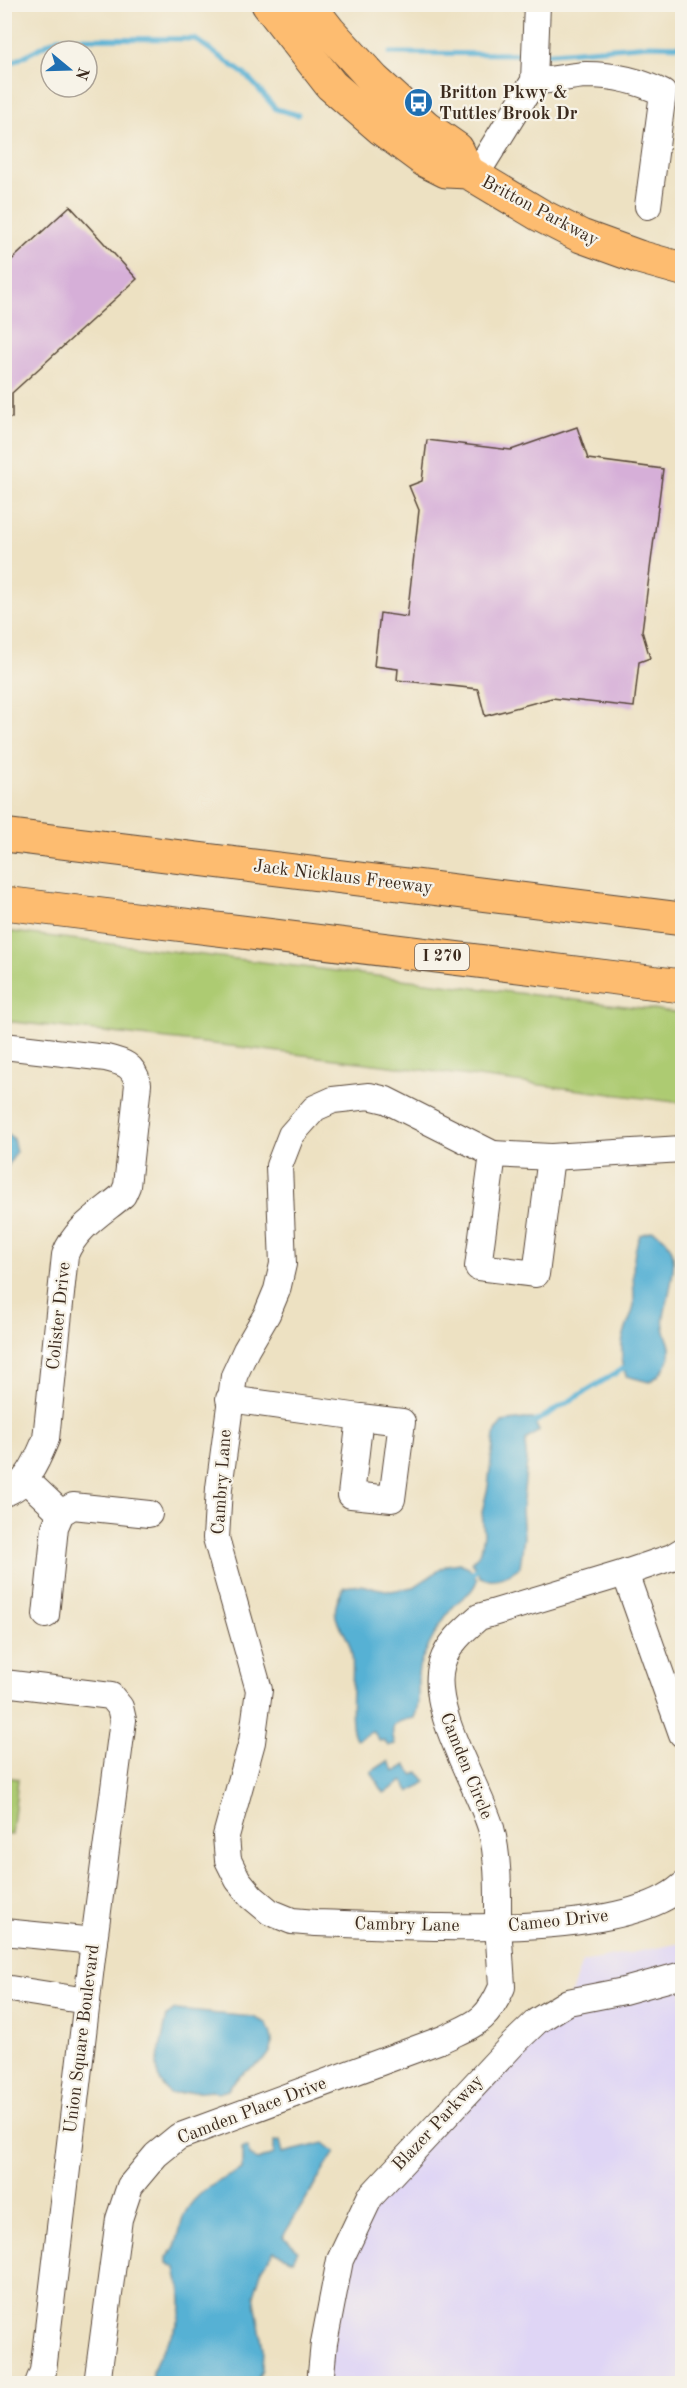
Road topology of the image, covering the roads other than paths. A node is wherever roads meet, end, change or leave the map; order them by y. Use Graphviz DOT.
graph roads {
  1 [pos="268,4"];
  2 [pos="308,4"];
  3 [pos="537,4"];
  4 [pos="534,81"];
  5 [pos="471,174"];
  6 [pos="648,206"];
  7 [pos="682,269"];
  8 [pos="4,835"];
  9 [pos="4,903"];
  10 [pos="681,918"];
  11 [pos="682,986"];
  12 [pos="4,1046"];
  13 [pos="682,1149"];
  14 [pos="493,1154"];
  15 [pos="551,1157"];
  16 [pos="229,1399"];
  17 [pos="360,1417"];
  18 [pos="15,1486"];
  19 [pos="60,1513"];
  20 [pos="149,1514"];
  21 [pos="682,1551"];
  22 [pos="625,1573"];
  23 [pos="46,1615"];
  24 [pos="4,1683"];
  25 [pos="682,1734"];
  26 [pos="682,1886"];
  27 [pos="498,1927"];
  28 [pos="4,1932"];
  29 [pos="94,1941"];
  30 [pos="682,1975"];
  31 [pos="4,1988"];
  32 [pos="87,2001"];
  33 [pos="38,2384"];
  34 [pos="97,2384"];
  35 [pos="320,2384"];
  1 -- 5 [label="main road, Britton Parkway"];
  2 -- 5 [label="main road, Britton Parkway"];
  3 -- 4 [label="street"];
  4 -- 5 [label="street"];
  4 -- 6 [label="street"];
  5 -- 7 [label="main road, Britton Parkway"];
  8 -- 10 [label="main road, Jack Nicklaus Freeway"];
  9 -- 11 [label="main road, I 270"];
  12 -- 18 [label="street, Colister Drive"];
  13 -- 15 [label="street"];
  14 -- 15 [label="street, Cambry Lane"];
  14 -- 15 [label="street"];
  14 -- 16 [label="street, Cambry Lane"];
  16 -- 17 [label="street"];
  16 -- 27 [label="street, Cambry Lane"];
  18 -- 19 [label="street"];
  19 -- 20 [label="street"];
  19 -- 23 [label="street"];
  21 -- 22 [label="street, Camden Circle"];
  22 -- 25 [label="street"];
  22 -- 27 [label="street, Camden Circle"];
  24 -- 29 [label="street, Union Square Boulevard"];
  26 -- 27 [label="street, Cameo Drive"];
  27 -- 34 [label="street, Camden Place Drive"];
  28 -- 29 [label="street"];
  29 -- 32 [label="street, Union Square Boulevard"];
  30 -- 35 [label="street, Blazer Parkway"];
  31 -- 32 [label="street"];
  32 -- 33 [label="street, Union Square Boulevard"];
}
